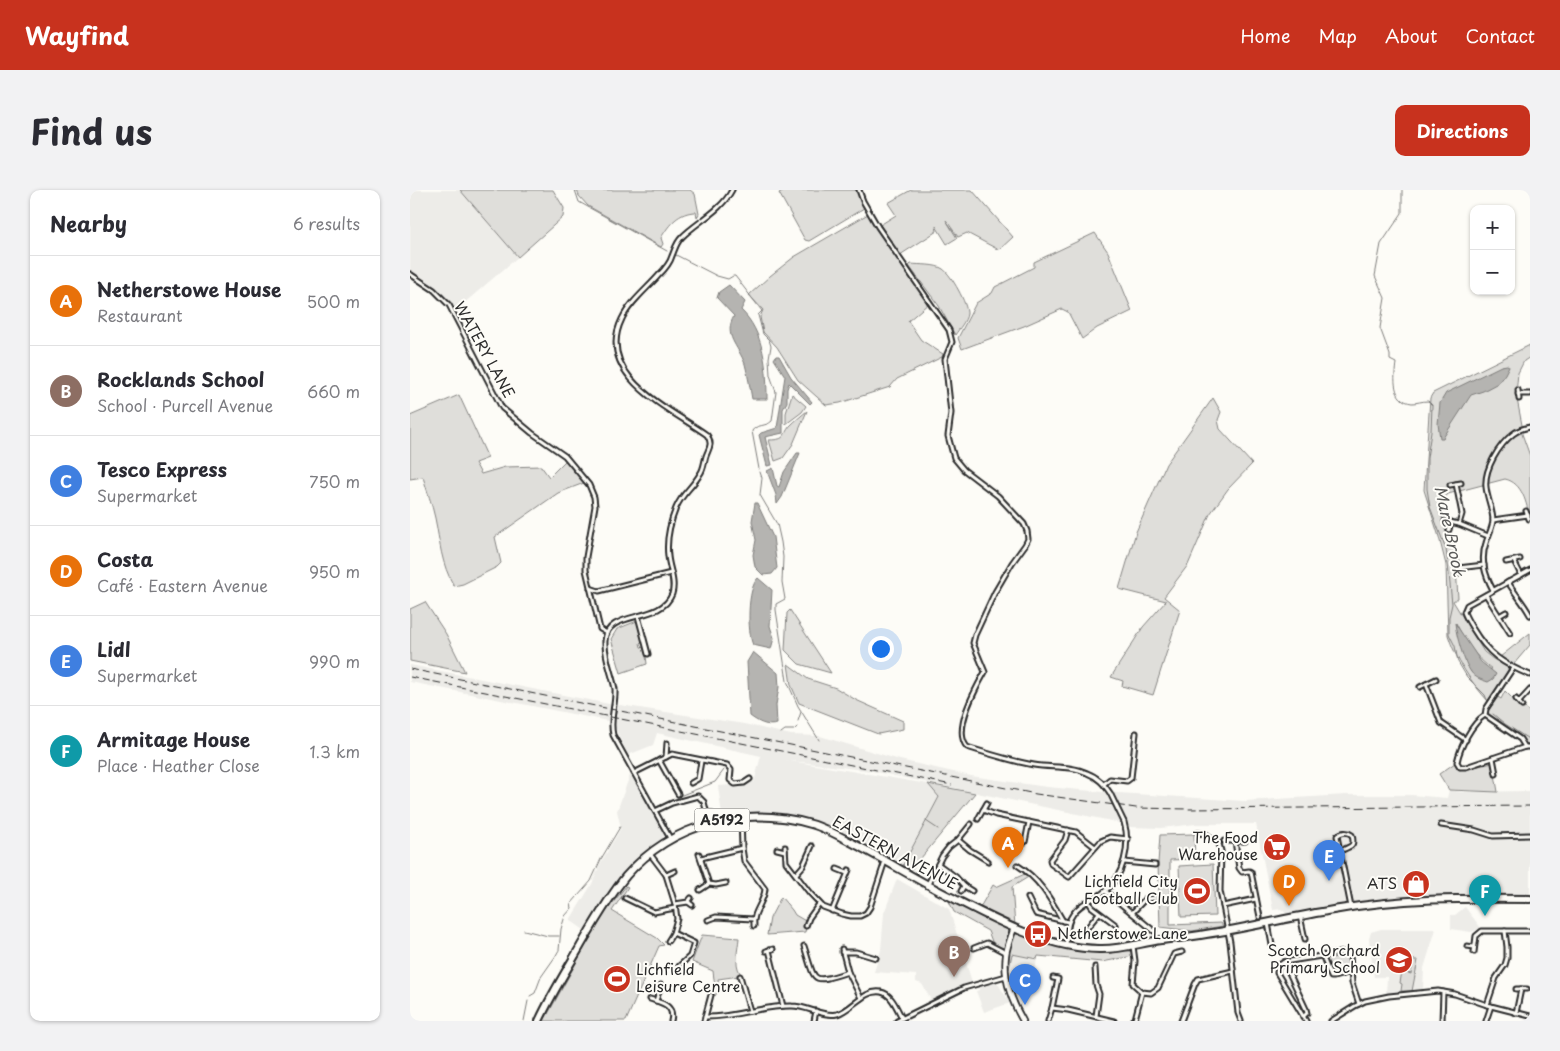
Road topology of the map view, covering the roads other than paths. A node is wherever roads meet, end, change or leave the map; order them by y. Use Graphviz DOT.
graph roads {
  1 [pos="732,190"];
  2 [pos="859,190"];
  3 [pos="410,274"];
  4 [pos="1518,394"];
  5 [pos="1530,394"];
  6 [pos="1530,426"];
  7 [pos="1461,483"];
  8 [pos="1456,484"];
  9 [pos="1450,485"];
  10 [pos="1526,510"];
  11 [pos="1493,520"];
  12 [pos="1445,521"];
  13 [pos="1451,522"];
  14 [pos="1459,524"];
  15 [pos="1449,530"];
  16 [pos="1488,536"];
  17 [pos="1520,559"];
  18 [pos="1514,561"];
  19 [pos="1457,562"];
  20 [pos="1506,562"];
  21 [pos="1484,565"];
  22 [pos="1458,568"];
  23 [pos="1530,570"];
  24 [pos="671,573"];
  25 [pos="1459,573"];
  26 [pos="1521,575"];
  27 [pos="1508,582"];
  28 [pos="590,588"];
  29 [pos="1494,590"];
  30 [pos="1486,595"];
  31 [pos="1506,612"];
  32 [pos="1530,615"];
  33 [pos="638,616"];
  34 [pos="1500,616"];
  35 [pos="1513,626"];
  36 [pos="607,633"];
  37 [pos="648,654"];
  38 [pos="1513,668"];
  39 [pos="1530,675"];
  40 [pos="1436,679"];
  41 [pos="1426,684"];
  42 [pos="1420,687"];
  43 [pos="1530,690"];
  44 [pos="1522,706"];
  45 [pos="1485,715"];
  46 [pos="1136,734"];
  47 [pos="1466,740"];
  48 [pos="667,743"];
  49 [pos="1525,747"];
  50 [pos="1530,747"];
  51 [pos="666,757"];
  52 [pos="1493,758"];
  53 [pos="659,760"];
  54 [pos="702,760"];
  55 [pos="634,773"];
  56 [pos="1496,774"];
  57 [pos="750,780"];
  58 [pos="691,783"];
  59 [pos="1104,784"];
  60 [pos="678,794"];
  61 [pos="987,803"];
  62 [pos="983,810"];
  63 [pos="655,811"];
  64 [pos="741,817"];
  65 [pos="701,818"];
  66 [pos="978,819"];
  67 [pos="1029,822"];
  68 [pos="1441,825"];
  69 [pos="971,827"];
  70 [pos="1068,830"];
  71 [pos="1198,833"];
  72 [pos="1530,835"];
  73 [pos="1128,839"];
  74 [pos="671,840"];
  75 [pos="958,840"];
  76 [pos="1224,841"];
  77 [pos="1235,841"];
  78 [pos="1245,841"];
  79 [pos="1020,846"];
  80 [pos="1095,847"];
  81 [pos="742,848"];
  82 [pos="777,849"];
  83 [pos="812,849"];
  84 [pos="1340,852"];
  85 [pos="650,854"];
  86 [pos="699,854"];
  87 [pos="701,858"];
  88 [pos="886,860"];
  89 [pos="988,861"];
  90 [pos="1124,862"];
  91 [pos="938,864"];
  92 [pos="1017,865"];
  93 [pos="1156,865"];
  94 [pos="837,869"];
  95 [pos="675,871"];
  96 [pos="796,874"];
  97 [pos="666,875"];
  98 [pos="709,884"];
  99 [pos="724,885"];
  100 [pos="927,885"];
  101 [pos="964,886"];
  102 [pos="700,890"];
  103 [pos="961,891"];
  104 [pos="972,891"];
  105 [pos="1105,891"];
  106 [pos="625,898"];
  107 [pos="691,898"];
  108 [pos="1028,898"];
  109 [pos="1155,898"];
  110 [pos="1530,899"];
  111 [pos="1256,900"];
  112 [pos="1088,901"];
  113 [pos="688,902"];
  114 [pos="819,904"];
  115 [pos="692,905"];
  116 [pos="1222,906"];
  117 [pos="1351,907"];
  118 [pos="675,908"];
  119 [pos="832,911"];
  120 [pos="1099,913"];
  121 [pos="1132,913"];
  122 [pos="1300,916"];
  123 [pos="716,917"];
  124 [pos="1260,917"];
  125 [pos="753,919"];
  126 [pos="708,920"];
  127 [pos="1063,921"];
  128 [pos="1068,922"];
  129 [pos="1268,923"];
  130 [pos="718,924"];
  131 [pos="1116,925"];
  132 [pos="754,926"];
  133 [pos="806,926"];
  134 [pos="1014,928"];
  135 [pos="1087,928"];
  136 [pos="1228,930"];
  137 [pos="1505,930"];
  138 [pos="1154,931"];
  139 [pos="1530,931"];
  140 [pos="673,933"];
  141 [pos="1304,939"];
  142 [pos="668,941"];
  143 [pos="1065,945"];
  144 [pos="1132,945"];
  145 [pos="1272,945"];
  146 [pos="1467,946"];
  147 [pos="1474,947"];
  148 [pos="804,948"];
  149 [pos="974,948"];
  150 [pos="769,950"];
  151 [pos="1182,952"];
  152 [pos="1474,952"];
  153 [pos="1006,953"];
  154 [pos="1322,955"];
  155 [pos="876,958"];
  156 [pos="1284,962"];
  157 [pos="682,966"];
  158 [pos="1095,967"];
  159 [pos="848,972"];
  160 [pos="1233,972"];
  161 [pos="1351,972"];
  162 [pos="1006,976"];
  163 [pos="747,978"];
  164 [pos="1053,978"];
  165 [pos="659,987"];
  166 [pos="1516,989"];
  167 [pos="1521,989"];
  168 [pos="1527,989"];
  169 [pos="1142,992"];
  170 [pos="1443,992"];
  171 [pos="711,995"];
  172 [pos="861,998"];
  173 [pos="650,999"];
  174 [pos="656,1001"];
  175 [pos="1358,1004"];
  176 [pos="1489,1005"];
  177 [pos="783,1006"];
  178 [pos="1052,1008"];
  179 [pos="816,1011"];
  180 [pos="750,1012"];
  181 [pos="1516,1013"];
  182 [pos="1096,1016"];
  183 [pos="1530,1016"];
  184 [pos="1303,1017"];
  185 [pos="902,1018"];
  186 [pos="704,1019"];
  187 [pos="539,1021"];
  188 [pos="671,1021"];
  189 [pos="814,1021"];
  190 [pos="897,1021"];
  191 [pos="1023,1021"];
  192 [pos="1048,1021"];
  193 [pos="1114,1021"];
  194 [pos="1132,1021"];
  195 [pos="1181,1021"];
  196 [pos="1241,1021"];
  197 [pos="1306,1021"];
  198 [pos="1331,1021"];
  199 [pos="1442,1021"];
  200 [pos="1486,1021"];
  1 -- 24 [label="street"];
  2 -- 59 [label="street"];
  3 -- 28 [label="street, WATERY LANE"];
  4 -- 5 [label="street"];
  6 -- 11 [label="street"];
  7 -- 8 [label="street"];
  8 -- 9 [label="street"];
  8 -- 14 [label="street"];
  10 -- 11 [label="street"];
  11 -- 16 [label="street"];
  12 -- 13 [label="street"];
  13 -- 14 [label="street"];
  13 -- 15 [label="street"];
  14 -- 16 [label="street"];
  16 -- 21 [label="street"];
  17 -- 18 [label="street"];
  18 -- 20 [label="street"];
  18 -- 26 [label="street"];
  19 -- 22 [label="street"];
  21 -- 22 [label="street"];
  21 -- 29 [label="street"];
  22 -- 25 [label="street"];
  23 -- 26 [label="street"];
  24 -- 28 [label="street"];
  24 -- 33 [label="street"];
  26 -- 27 [label="street"];
  27 -- 29 [label="street"];
  27 -- 32 [label="street"];
  28 -- 36 [label="street, WATERY LANE"];
  29 -- 30 [label="street"];
  30 -- 34 [label="street"];
  30 -- 38 [label="street"];
  31 -- 34 [label="street"];
  33 -- 36 [label="street"];
  33 -- 37 [label="street"];
  34 -- 35 [label="street"];
  36 -- 55 [label="street, WATERY LANE"];
  38 -- 39 [label="street"];
  38 -- 45 [label="street"];
  40 -- 41 [label="street"];
  41 -- 42 [label="street"];
  41 -- 47 [label="street"];
  43 -- 44 [label="street"];
  45 -- 47 [label="street"];
  45 -- 49 [label="street"];
  46 -- 59 [label="street"];
  47 -- 52 [label="street"];
  48 -- 51 [label="street"];
  49 -- 50 [label="street"];
  49 -- 52 [label="street"];
  51 -- 53 [label="street"];
  51 -- 54 [label="street"];
  52 -- 56 [label="street"];
  53 -- 55 [label="street"];
  53 -- 60 [label="street"];
  54 -- 57 [label="street"];
  54 -- 58 [label="street"];
  55 -- 63 [label="street, WATERY LANE"];
  59 -- 73 [label="street, bridge"];
  61 -- 62 [label="street"];
  62 -- 66 [label="street"];
  62 -- 67 [label="street"];
  63 -- 65 [label="street"];
  63 -- 74 [label="street, WATERY LANE"];
  64 -- 74 [label="highway, EASTERN AVENUE / A5192"];
  64 -- 81 [label="street"];
  64 -- 88 [label="highway, EASTERN AVENUE / A5192"];
  67 -- 70 [label="street"];
  67 -- 79 [label="street"];
  68 -- 72 [label="street"];
  69 -- 75 [label="street"];
  70 -- 80 [label="street"];
  70 -- 80 [label="street"];
  71 -- 116 [label="street"];
  73 -- 80 [label="street"];
  73 -- 90 [label="street"];
  74 -- 85 [label="highway, EASTERN AVENUE / A5192"];
  75 -- 89 [label="street"];
  75 -- 91 [label="street"];
  76 -- 77 [label="street"];
  77 -- 78 [label="street"];
  77 -- 111 [label="street"];
  81 -- 87 [label="street"];
  81 -- 125 [label="street"];
  82 -- 96 [label="street"];
  83 -- 96 [label="street"];
  84 -- 84 [label="street"];
  84 -- 117 [label="street"];
  85 -- 97 [label="street"];
  85 -- 187 [label="highway, EASTERN AVENUE / A5192"];
  86 -- 87 [label="street"];
  87 -- 98 [label="street"];
  88 -- 100 [label="highway, EASTERN AVENUE / A5192"];
  88 -- 119 [label="street"];
  90 -- 93 [label="street"];
  90 -- 105 [label="street"];
  91 -- 100 [label="street"];
  91 -- 101 [label="street"];
  92 -- 127 [label="street"];
  94 -- 119 [label="street"];
  95 -- 97 [label="street"];
  96 -- 114 [label="street"];
  97 -- 118 [label="street"];
  98 -- 99 [label="street"];
  98 -- 102 [label="street"];
  100 -- 134 [label="highway, EASTERN AVENUE / A5192"];
  101 -- 103 [label="street"];
  101 -- 104 [label="street"];
  105 -- 112 [label="street"];
  105 -- 121 [label="street"];
  106 -- 118 [label="street"];
  107 -- 113 [label="street"];
  108 -- 127 [label="street"];
  109 -- 121 [label="street"];
  110 -- 117 [label="highway, EASTERN AVENUE / A5192"];
  111 -- 116 [label="street"];
  111 -- 124 [label="street"];
  112 -- 120 [label="street"];
  112 -- 128 [label="street"];
  113 -- 115 [label="street"];
  113 -- 118 [label="street"];
  114 -- 119 [label="street"];
  114 -- 133 [label="street"];
  116 -- 136 [label="street"];
  117 -- 122 [label="highway, EASTERN AVENUE / A5192"];
  118 -- 140 [label="street"];
  120 -- 131 [label="street"];
  120 -- 135 [label="street"];
  121 -- 138 [label="street"];
  122 -- 129 [label="highway, EASTERN AVENUE / A5192"];
  122 -- 141 [label="street"];
  123 -- 125 [label="street"];
  123 -- 126 [label="street"];
  123 -- 130 [label="street"];
  125 -- 132 [label="street"];
  127 -- 128 [label="street"];
  128 -- 143 [label="street"];
  129 -- 136 [label="highway, EASTERN AVENUE / A5192"];
  129 -- 145 [label="street"];
  134 -- 143 [label="highway, EASTERN AVENUE / A5192"];
  134 -- 153 [label="street"];
  136 -- 144 [label="highway, EASTERN AVENUE / A5192"];
  136 -- 160 [label="street"];
  137 -- 139 [label="street"];
  137 -- 147 [label="street"];
  137 -- 176 [label="street"];
  140 -- 142 [label="street"];
  140 -- 157 [label="street"];
  143 -- 144 [label="highway, EASTERN AVENUE / A5192"];
  144 -- 169 [label="street"];
  146 -- 147 [label="street"];
  147 -- 152 [label="street"];
  148 -- 159 [label="street"];
  149 -- 153 [label="street"];
  150 -- 177 [label="street"];
  151 -- 169 [label="street"];
  153 -- 162 [label="street"];
  154 -- 156 [label="street"];
  154 -- 161 [label="street"];
  154 -- 161 [label="street"];
  155 -- 159 [label="street"];
  156 -- 184 [label="street"];
  156 -- 184 [label="street"];
  158 -- 182 [label="street"];
  159 -- 172 [label="street"];
  160 -- 195 [label="street"];
  160 -- 196 [label="street"];
  161 -- 175 [label="street"];
  162 -- 185 [label="street"];
  162 -- 191 [label="street"];
  163 -- 180 [label="street"];
  164 -- 178 [label="street"];
  165 -- 174 [label="street"];
  166 -- 167 [label="street"];
  167 -- 168 [label="street"];
  167 -- 181 [label="street"];
  169 -- 194 [label="street"];
  170 -- 175 [label="street"];
  170 -- 176 [label="street"];
  170 -- 199 [label="street"];
  171 -- 186 [label="street"];
  172 -- 179 [label="street"];
  172 -- 185 [label="street"];
  173 -- 174 [label="street"];
  174 -- 188 [label="street"];
  175 -- 198 [label="street"];
  176 -- 181 [label="street"];
  176 -- 200 [label="street"];
  177 -- 179 [label="street"];
  177 -- 180 [label="street"];
  178 -- 182 [label="street"];
  178 -- 192 [label="street"];
  179 -- 189 [label="street"];
  180 -- 186 [label="street"];
  181 -- 183 [label="street"];
  182 -- 193 [label="street"];
  184 -- 197 [label="street"];
  185 -- 190 [label="street"];
}
